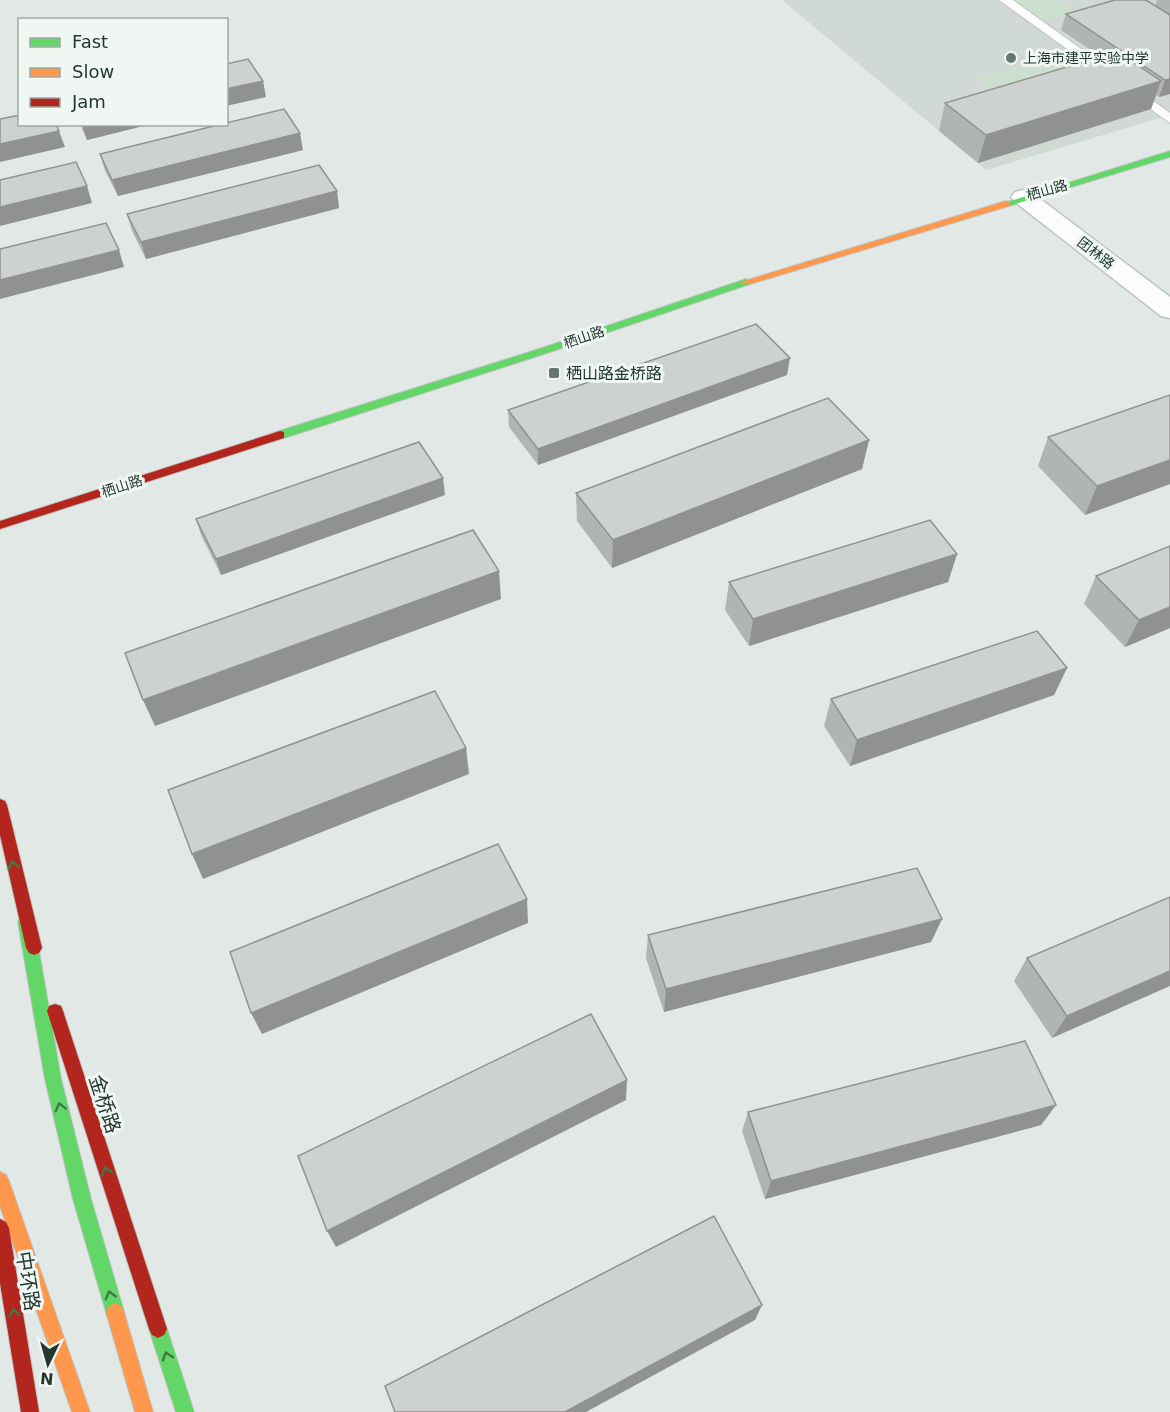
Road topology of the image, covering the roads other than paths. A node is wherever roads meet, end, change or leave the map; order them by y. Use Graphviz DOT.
graph roads {
  1 [pos="1005,0"];
  2 [pos="1170,119"];
  3 [pos="1170,154"];
  4 [pos="1023,197"];
  5 [pos="1170,310"];
  6 [pos="0,525"];
  7 [pos="0,805"];
  8 [pos="26,922"];
  9 [pos="0,1181"];
  10 [pos="0,1228"];
  11 [pos="30,1412"];
  12 [pos="81,1412"];
  13 [pos="144,1412"];
  14 [pos="185,1412"];
  1 -- 2 [label="lane"];
  3 -- 4 [label="main road, 栖山路"];
  4 -- 5 [label="street, 团林路"];
  4 -- 6 [label="main road, 栖山路"];
  8 -- 7 [label="main road, 金桥路, one-way"];
  13 -- 8 [label="main road, one-way"];
  14 -- 8 [label="main road, 金桥路, one-way"];
  9 -- 12 [label="main road"];
  11 -- 10 [label="main road, 中环路, one-way"];
}
